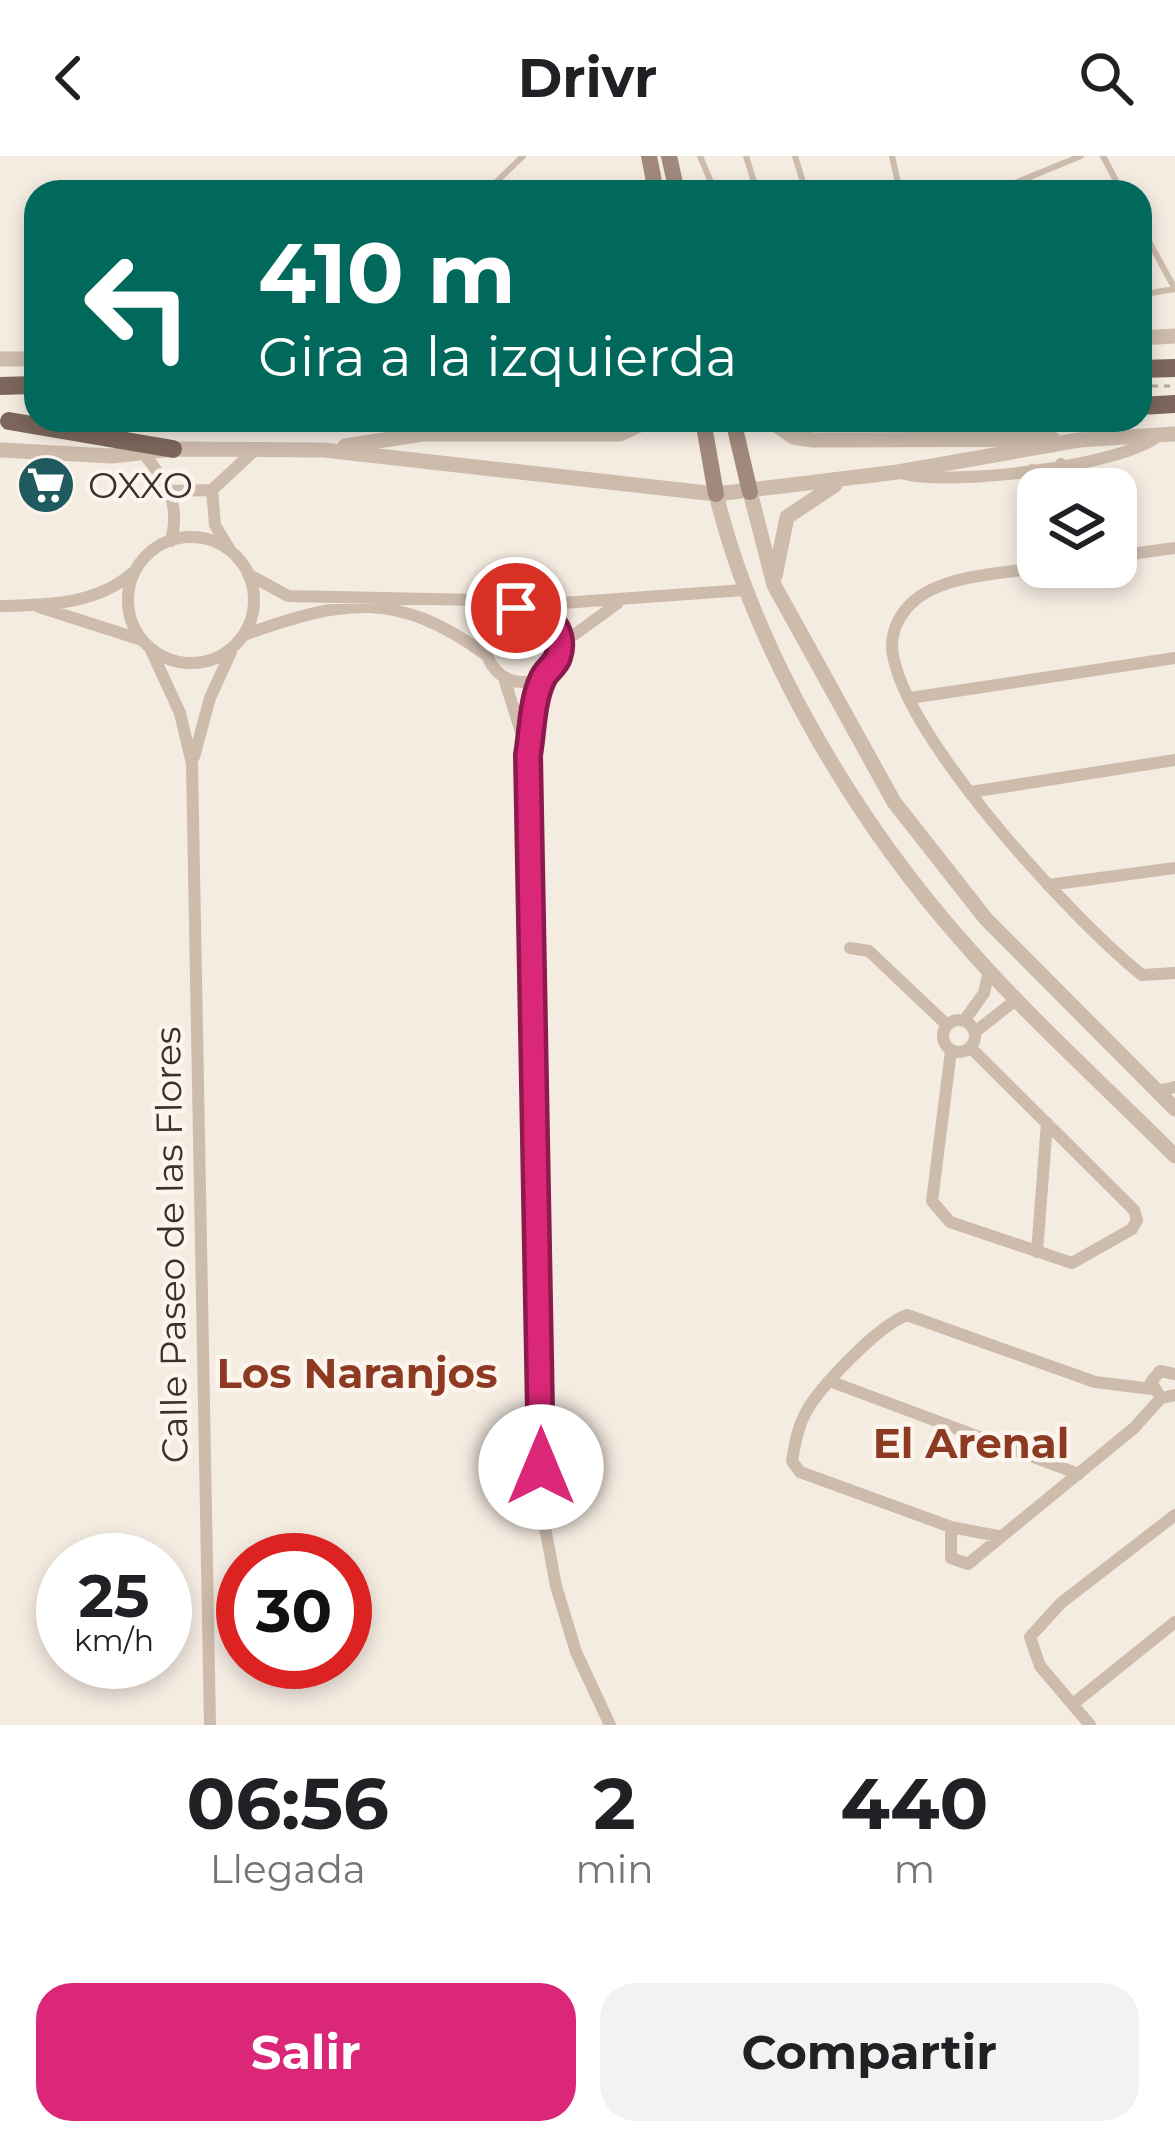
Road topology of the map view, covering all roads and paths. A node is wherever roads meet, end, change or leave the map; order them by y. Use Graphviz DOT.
graph roads {
  1 [pos="523,156"];
  2 [pos="1081,156"];
  3 [pos="498,180"];
  4 [pos="1022,180"];
  5 [pos="1152,248"];
  6 [pos="1174,289"];
  7 [pos="58,432"];
  8 [pos="624,432"];
  9 [pos="705,432"];
  10 [pos="736,432"];
  11 [pos="786,432"];
  12 [pos="1167,434"];
  13 [pos="1079,440"];
  14 [pos="257,448"];
  15 [pos="173,449"];
  16 [pos="324,449"];
  17 [pos="0,450"];
  18 [pos="143,453"];
  19 [pos="1061,464"];
  20 [pos="1042,468"];
  21 [pos="1061,468"];
  22 [pos="1017,471"];
  23 [pos="898,472"];
  24 [pos="860,475"];
  25 [pos="212,490"];
  26 [pos="172,491"];
  27 [pos="750,491"];
  28 [pos="716,494"];
  29 [pos="171,541"];
  30 [pos="1175,548"];
  31 [pos="231,551"];
  32 [pos="1137,553"];
  33 [pos="136,569"];
  34 [pos="1017,572"];
  35 [pos="248,574"];
  36 [pos="774,585"];
  37 [pos="744,590"];
  38 [pos="619,602"];
  39 [pos="0,606"];
  40 [pos="32,606"];
  41 [pos="539,611"];
  42 [pos="505,612"];
  43 [pos="239,640"];
  44 [pos="146,644"];
  45 [pos="560,645"];
  46 [pos="486,655"];
  47 [pos="1175,658"];
  48 [pos="542,677"];
  49 [pos="504,678"];
  50 [pos="910,698"];
  51 [pos="528,755"];
  52 [pos="1175,760"];
  53 [pos="192,764"];
  54 [pos="971,792"];
  55 [pos="919,838"];
  56 [pos="894,857"];
  57 [pos="1175,868"];
  58 [pos="1048,885"];
  59 [pos="850,948"];
  60 [pos="989,970"];
  61 [pos="1175,973"];
  62 [pos="1017,999"];
  63 [pos="964,1021"];
  64 [pos="947,1025"];
  65 [pos="975,1032"];
  66 [pos="970,1048"];
  67 [pos="952,1051"];
  68 [pos="1175,1087"];
  69 [pos="1157,1091"];
  70 [pos="1175,1109"];
  71 [pos="1047,1123"];
  72 [pos="1175,1156"];
  73 [pos="1037,1252"];
  74 [pos="1172,1369"];
  75 [pos="832,1382"];
  76 [pos="1162,1394"];
  77 [pos="1079,1474"];
  78 [pos="1175,1515"];
  79 [pos="951,1527"];
  80 [pos="998,1536"];
  81 [pos="1175,1622"];
  82 [pos="1073,1704"];
  83 [pos="210,1725"];
  84 [pos="610,1725"];
  85 [pos="1090,1725"];
  1 -- 3 [label="lane"];
  2 -- 4 [label="lane"];
  5 -- 6 [label="lane"];
  7 -- 15 [label="main road"];
  8 -- 16 [label="street"];
  9 -- 28 [label="main road"];
  10 -- 27 [label="main road"];
  11 -- 13 [label="street"];
  12 -- 13 [label="street"];
  12 -- 19 [label="street"];
  13 -- 23 [label="street"];
  14 -- 15 [label="street"];
  14 -- 16 [label="street"];
  14 -- 25 [label="street"];
  15 -- 18 [label="street"];
  16 -- 28 [label="street"];
  17 -- 18 [label="street"];
  18 -- 26 [label="street"];
  19 -- 20 [label="street"];
  19 -- 21 [label="street"];
  22 -- 23 [label="street"];
  23 -- 24 [label="street"];
  24 -- 27 [label="street"];
  24 -- 36 [label="street"];
  25 -- 26 [label="street"];
  25 -- 31 [label="street"];
  26 -- 29 [label="street"];
  27 -- 28 [label="street"];
  27 -- 36 [label="street"];
  28 -- 37 [label="street"];
  29 -- 31 [label="street"];
  29 -- 33 [label="street"];
  30 -- 32 [label="street"];
  31 -- 35 [label="street"];
  33 -- 40 [label="street"];
  33 -- 44 [label="street"];
  34 -- 50 [label="street"];
  35 -- 42 [label="street"];
  35 -- 43 [label="street"];
  36 -- 55 [label="street"];
  37 -- 38 [label="street"];
  37 -- 56 [label="street"];
  38 -- 41 [label="street"];
  38 -- 45 [label="street"];
  39 -- 40 [label="street"];
  40 -- 44 [label="street"];
  41 -- 42 [label="street"];
  41 -- 45 [label="street"];
  42 -- 46 [label="street"];
  43 -- 44 [label="street"];
  43 -- 46 [label="street"];
  43 -- 53 [label="street, Calle Paseo de las Flores"];
  44 -- 53 [label="street, Calle Paseo de las Flores"];
  45 -- 48 [label="street"];
  46 -- 49 [label="street"];
  47 -- 50 [label="street"];
  48 -- 49 [label="street"];
  48 -- 51 [label="street"];
  49 -- 51 [label="street"];
  50 -- 54 [label="street"];
  51 -- 84 [label="street"];
  52 -- 54 [label="street"];
  53 -- 83 [label="street, Calle Paseo de las Flores"];
  54 -- 58 [label="street"];
  55 -- 56 [label="street"];
  55 -- 69 [label="street"];
  56 -- 60 [label="street"];
  57 -- 58 [label="street"];
  58 -- 61 [label="street"];
  59 -- 64 [label="street"];
  60 -- 62 [label="street"];
  60 -- 63 [label="street"];
  62 -- 65 [label="street"];
  62 -- 72 [label="street"];
  63 -- 64 [label="street"];
  63 -- 65 [label="street"];
  64 -- 67 [label="street"];
  65 -- 66 [label="street"];
  66 -- 67 [label="street"];
  66 -- 71 [label="street"];
  67 -- 73 [label="street"];
  68 -- 69 [label="street"];
  69 -- 70 [label="street"];
  71 -- 73 [label="street"];
  71 -- 73 [label="street"];
  74 -- 76 [label="street"];
  75 -- 76 [label="street"];
  75 -- 77 [label="street"];
  75 -- 79 [label="street"];
  76 -- 77 [label="street"];
  77 -- 80 [label="street"];
  78 -- 82 [label="street"];
  79 -- 80 [label="street"];
  79 -- 80 [label="street"];
  81 -- 82 [label="street"];
  82 -- 85 [label="street"];
}
